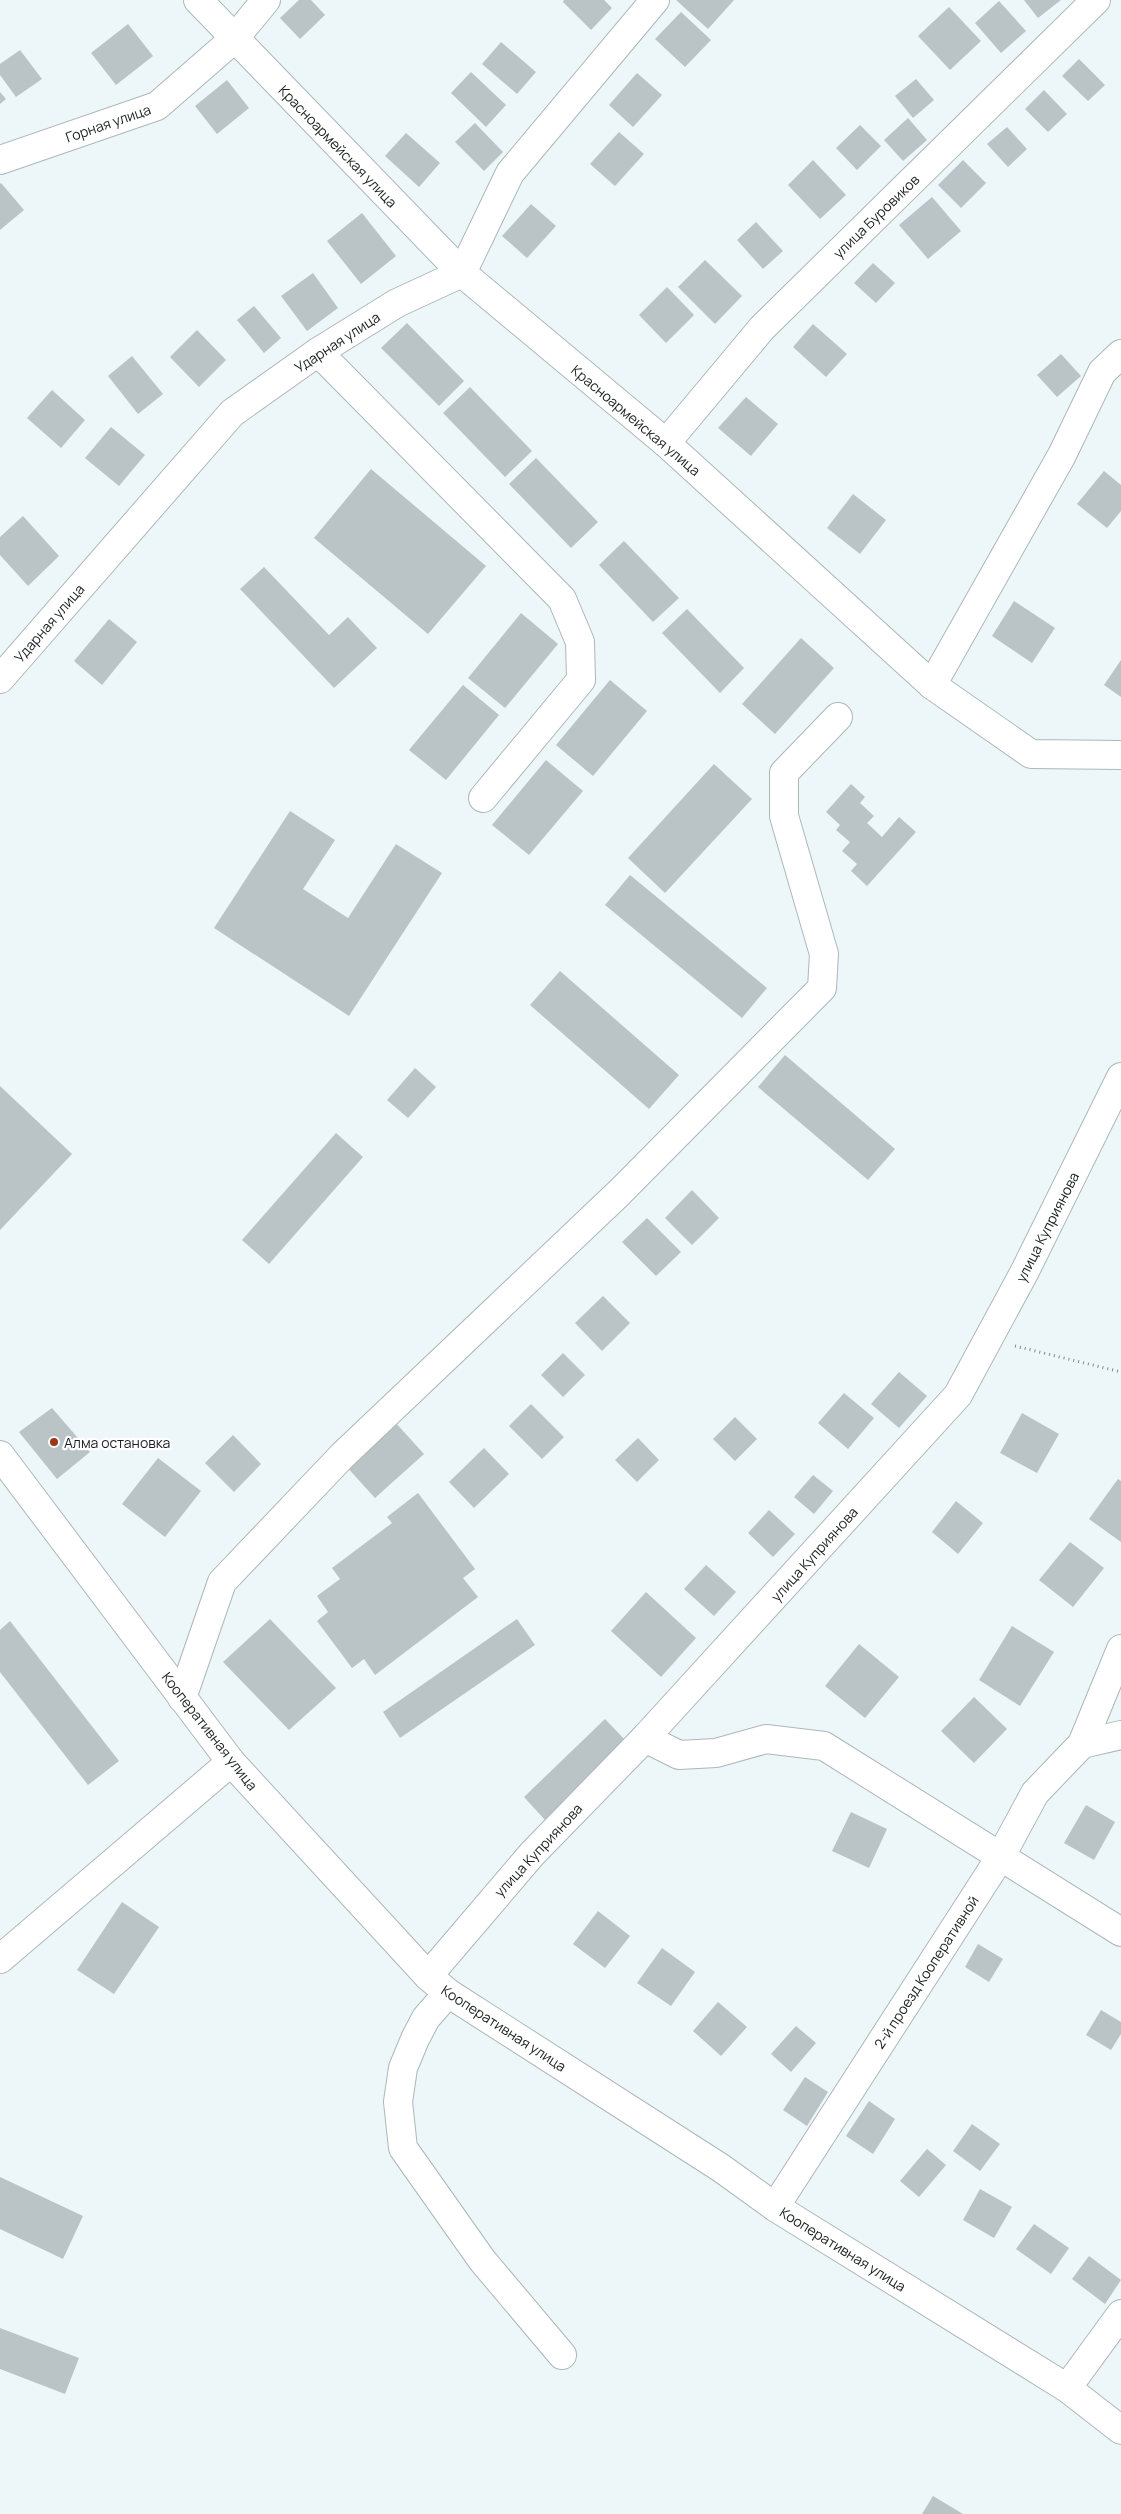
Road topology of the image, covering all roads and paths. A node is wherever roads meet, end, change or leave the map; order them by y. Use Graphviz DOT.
graph roads {
  1 [pos="198,0"];
  2 [pos="266,0"];
  3 [pos="655,0"];
  4 [pos="1096,0"];
  5 [pos="234,39"];
  6 [pos="0,160"];
  7 [pos="462,274"];
  8 [pos="318,352"];
  9 [pos="1121,354"];
  10 [pos="666,443"];
  11 [pos="0,679"];
  12 [pos="932,685"];
  13 [pos="838,717"];
  14 [pos="1121,755"];
  15 [pos="483,798"];
  16 [pos="1121,1077"];
  17 [pos="1015,1346"];
  18 [pos="1121,1372"];
  19 [pos="0,1455"];
  20 [pos="1121,1649"];
  21 [pos="182,1698"];
  22 [pos="1121,1735"];
  23 [pos="645,1738"];
  24 [pos="1082,1744"];
  25 [pos="231,1762"];
  26 [pos="1001,1856"];
  27 [pos="1121,1932"];
  28 [pos="0,1959"];
  29 [pos="438,1984"];
  30 [pos="775,2206"];
  31 [pos="1121,2314"];
  32 [pos="562,2355"];
  33 [pos="1067,2388"];
  34 [pos="1121,2430"];
  1 -- 5 [label="street, Красноармейская улица"];
  2 -- 5 [label="street, Горная улица"];
  3 -- 7 [label="street"];
  4 -- 10 [label="street, улица Буровиков"];
  5 -- 6 [label="street, Горная улица"];
  5 -- 7 [label="street, Красноармейская улица"];
  7 -- 8 [label="street, Ударная улица"];
  7 -- 10 [label="street, Красноармейская улица"];
  8 -- 11 [label="street, Ударная улица"];
  8 -- 15 [label="street"];
  9 -- 12 [label="street"];
  10 -- 12 [label="street, Красноармейская улица"];
  12 -- 14 [label="street, Красноармейская улица"];
  13 -- 21 [label="street"];
  16 -- 23 [label="street, улица Куприянова"];
  17 -- 18 [label="path"];
  19 -- 21 [label="street, Кооперативная улица"];
  20 -- 24 [label="street"];
  21 -- 25 [label="street, Кооперативная улица"];
  22 -- 24 [label="street"];
  23 -- 26 [label="street"];
  23 -- 29 [label="street, улица Куприянова"];
  24 -- 26 [label="street, 2-й проезд Кооперативной"];
  25 -- 28 [label="street"];
  25 -- 29 [label="street, Кооперативная улица"];
  26 -- 27 [label="street"];
  26 -- 30 [label="street, 2-й проезд Кооперативной"];
  29 -- 30 [label="street, Кооперативная улица"];
  29 -- 32 [label="street, улица Куприянова"];
  30 -- 33 [label="street, Кооперативная улица"];
  31 -- 33 [label="street"];
  33 -- 34 [label="street, Кооперативная улица"];
}
